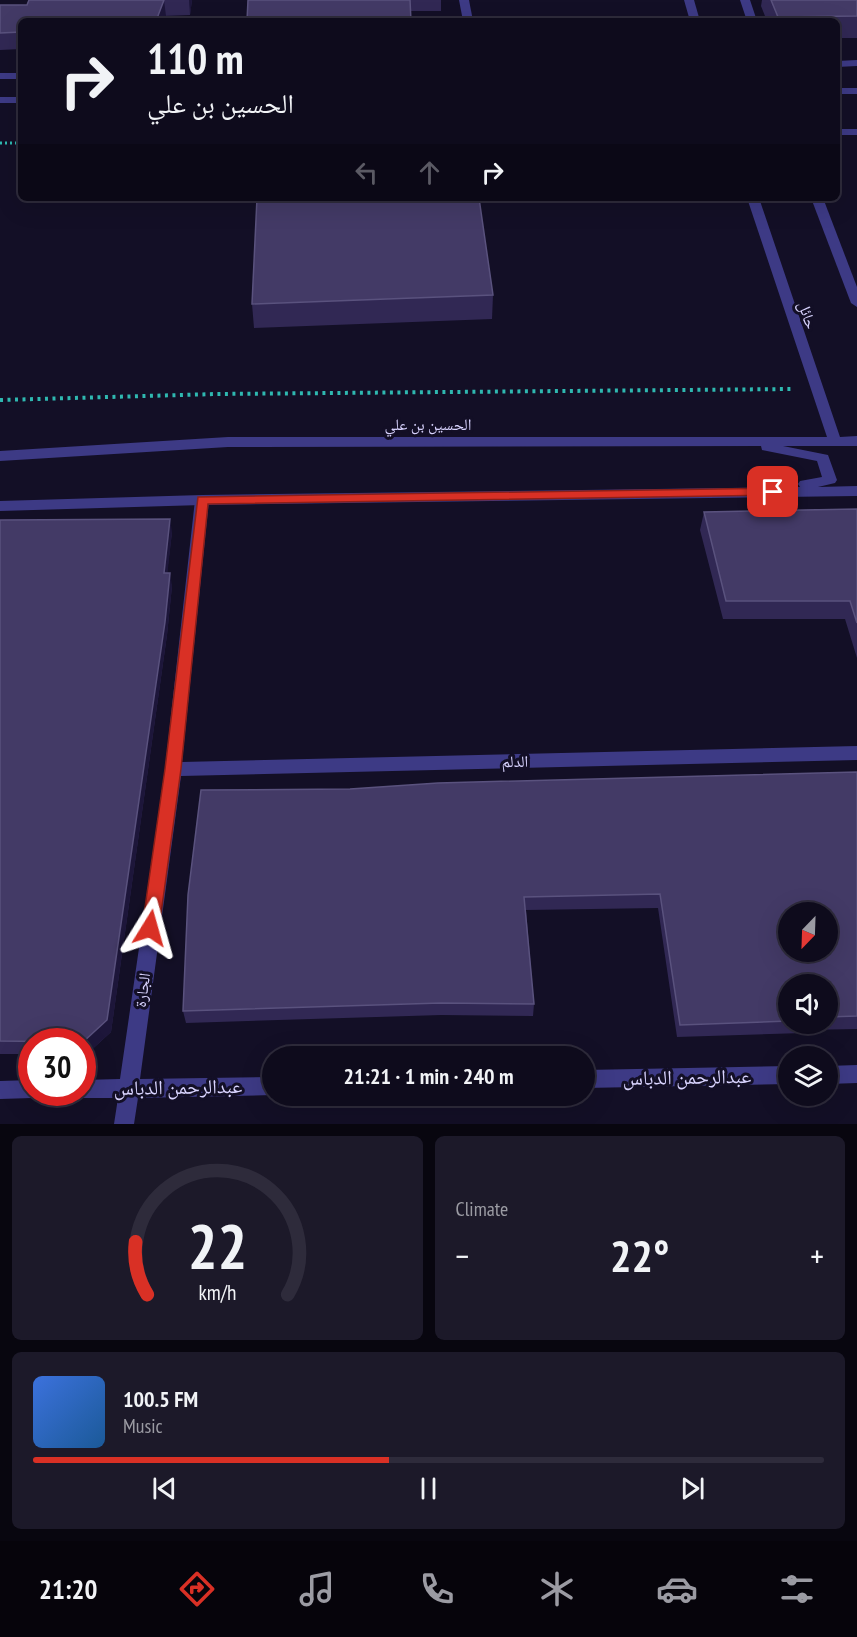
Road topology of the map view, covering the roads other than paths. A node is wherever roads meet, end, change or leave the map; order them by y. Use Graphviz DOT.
graph roads {
  1 [pos="464,0"];
  2 [pos="689,0"];
  3 [pos="745,0"];
  4 [pos="467,18"];
  5 [pos="694,18"];
  6 [pos="751,18"];
  7 [pos="840,63"];
  8 [pos="857,63"];
  9 [pos="0,76"];
  10 [pos="18,76"];
  11 [pos="840,91"];
  12 [pos="857,91"];
  13 [pos="0,100"];
  14 [pos="18,100"];
  15 [pos="840,132"];
  16 [pos="857,132"];
  17 [pos="754,201"];
  18 [pos="818,201"];
  19 [pos="857,303"];
  20 [pos="730,440"];
  21 [pos="835,441"];
  22 [pos="857,441"];
  23 [pos="2,456"];
  24 [pos="857,490"];
  25 [pos="752,493"];
  26 [pos="202,500"];
  27 [pos="0,506"];
  28 [pos="857,753"];
  29 [pos="173,769"];
  30 [pos="857,1074"];
  31 [pos="778,1075"];
  32 [pos="838,1075"];
  33 [pos="595,1079"];
  34 [pos="262,1086"];
  35 [pos="128,1088"];
  36 [pos="18,1089"];
  37 [pos="96,1089"];
  38 [pos="0,1090"];
  39 [pos="124,1124"];
  1 -- 4 [label="street"];
  2 -- 5 [label="street"];
  3 -- 6 [label="street"];
  7 -- 8 [label="street"];
  9 -- 10 [label="street"];
  11 -- 12 [label="street"];
  13 -- 14 [label="street"];
  15 -- 16 [label="street"];
  17 -- 21 [label="street, حائل"];
  18 -- 19 [label="street"];
  20 -- 21 [label="street, الحسين بن علي"];
  20 -- 23 [label="street, الحسين بن علي"];
  20 -- 25 [label="street"];
  21 -- 22 [label="street, الحسين بن علي"];
  24 -- 25 [label="street"];
  25 -- 26 [label="street"];
  26 -- 27 [label="street"];
  26 -- 29 [label="street, الجارة"];
  28 -- 29 [label="street, الدلم"];
  29 -- 35 [label="street, الجارة"];
  30 -- 32 [label="street"];
  31 -- 33 [label="street, عبدالرحمن الدباس"];
  34 -- 35 [label="street, عبدالرحمن الدباس"];
  35 -- 37 [label="street, عبدالرحمن الدباس"];
  35 -- 39 [label="street, الجارة"];
  36 -- 38 [label="street"];
}
